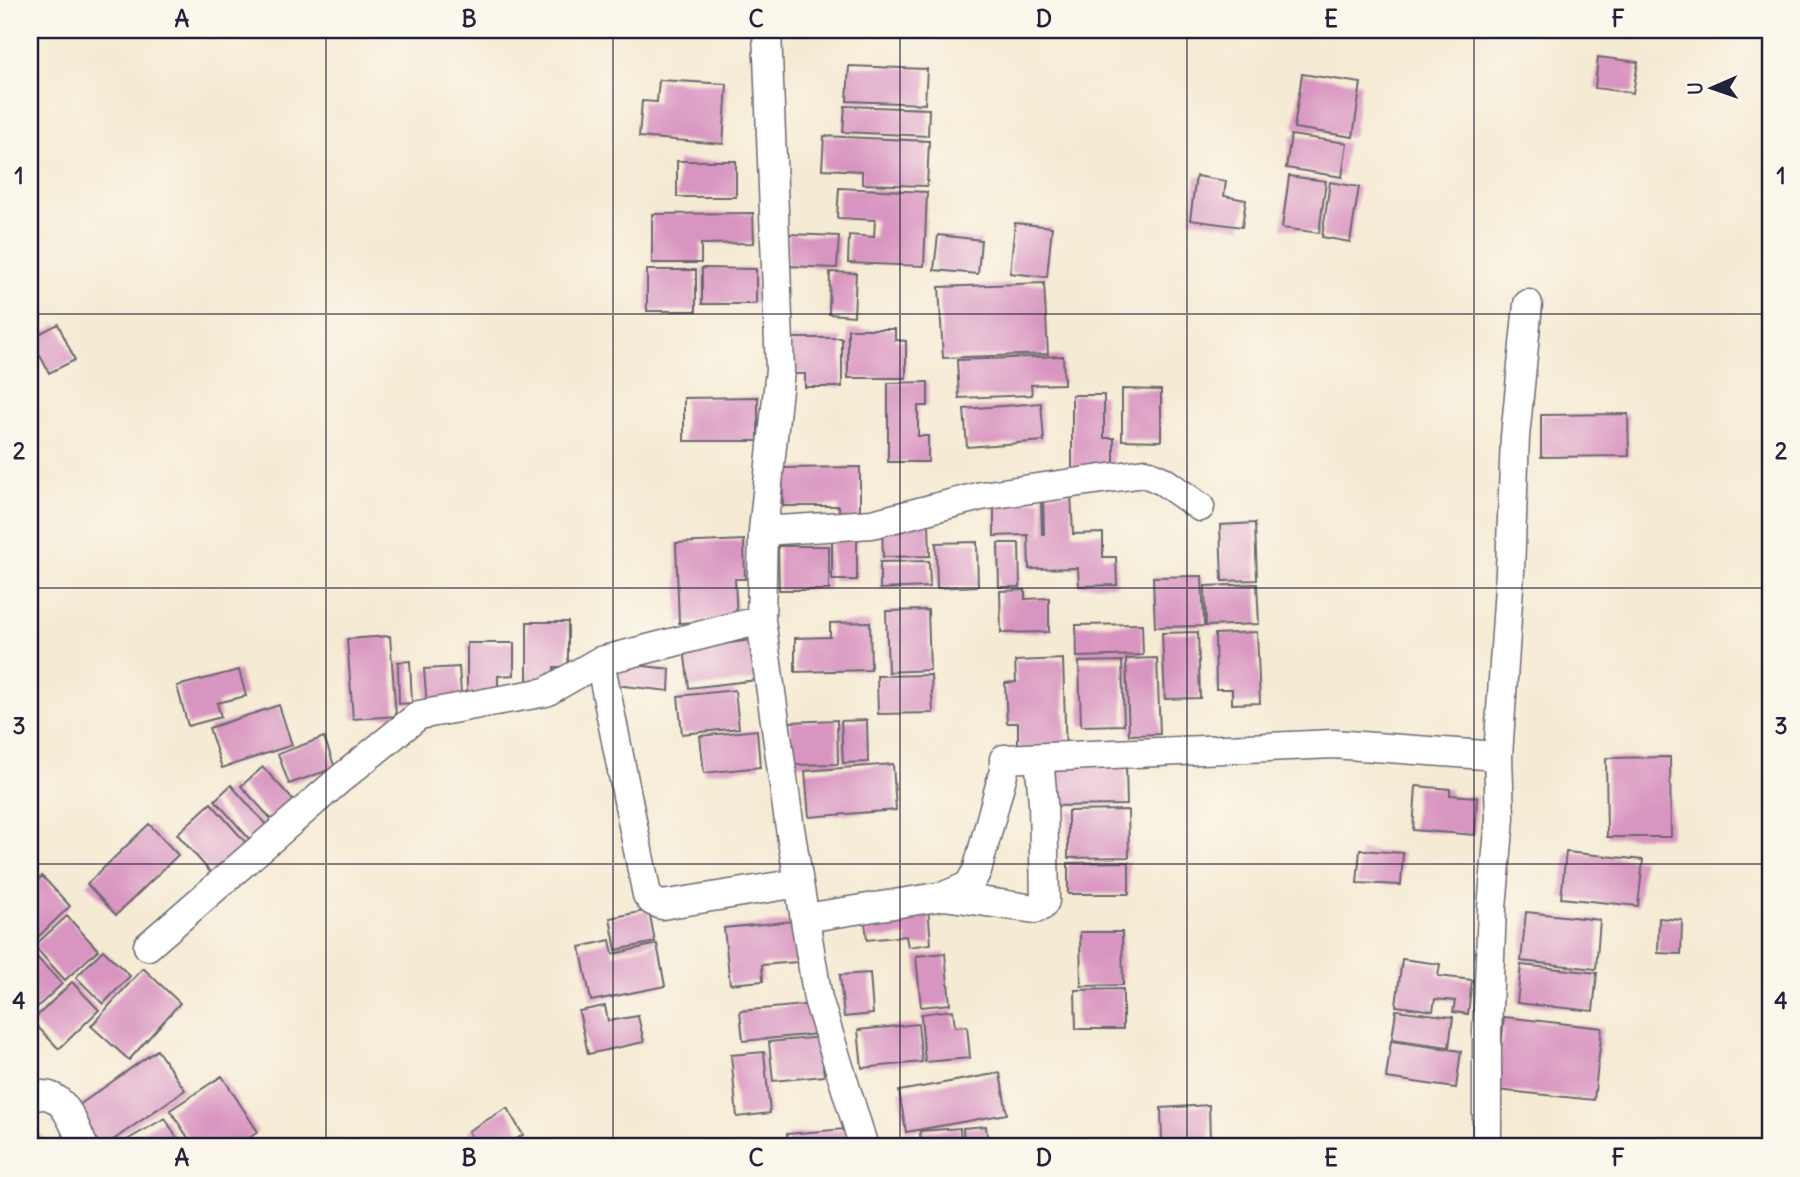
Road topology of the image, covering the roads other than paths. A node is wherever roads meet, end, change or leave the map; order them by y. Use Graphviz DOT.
graph roads {
  1 [pos="767,30"];
  2 [pos="1528,304"];
  3 [pos="1200,508"];
  4 [pos="763,531"];
  5 [pos="761,620"];
  6 [pos="600,661"];
  7 [pos="1498,756"];
  8 [pos="1039,758"];
  9 [pos="799,883"];
  10 [pos="944,895"];
  11 [pos="805,918"];
  12 [pos="148,946"];
  13 [pos="35,1088"];
  14 [pos="84,1147"];
  15 [pos="863,1147"];
  16 [pos="1487,1147"];
  1 -- 4 [label="street"];
  2 -- 7 [label="street"];
  3 -- 4 [label="street"];
  4 -- 5 [label="street"];
  5 -- 6 [label="street"];
  5 -- 9 [label="street"];
  6 -- 9 [label="street"];
  6 -- 12 [label="street"];
  7 -- 8 [label="street"];
  7 -- 16 [label="street"];
  8 -- 10 [label="street"];
  8 -- 10 [label="street"];
  9 -- 11 [label="street"];
  10 -- 11 [label="street"];
  11 -- 15 [label="street"];
  13 -- 14 [label="street"];
}
